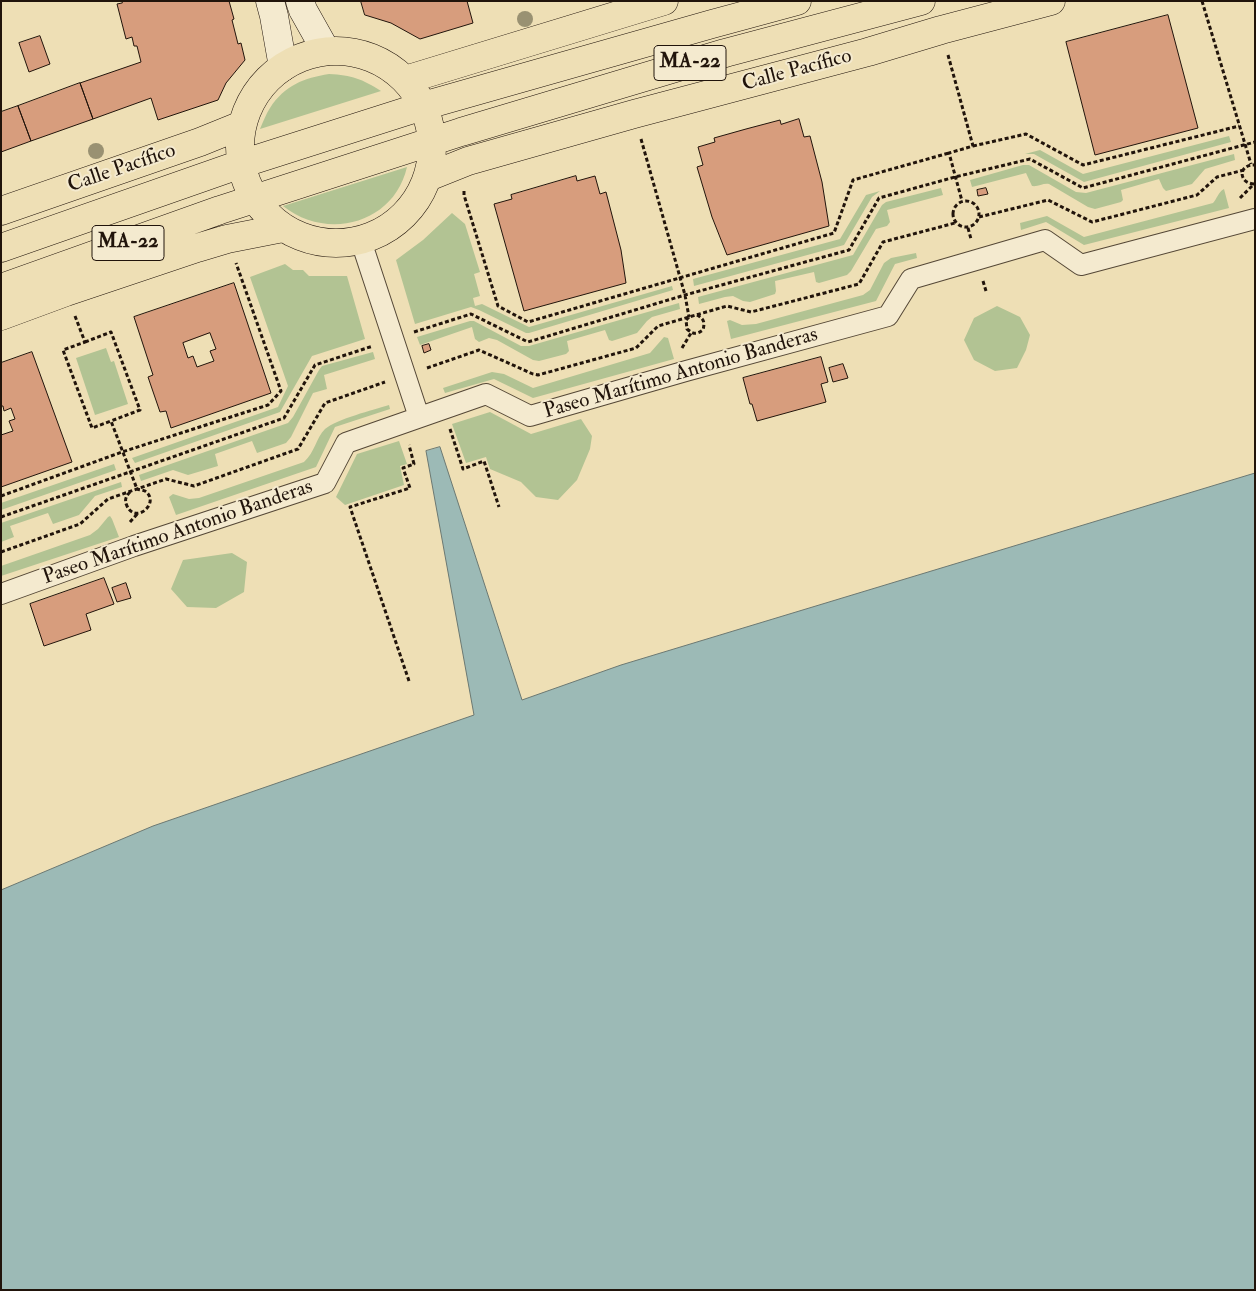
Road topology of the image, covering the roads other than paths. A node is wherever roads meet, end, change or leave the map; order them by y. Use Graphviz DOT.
graph roads {
  1 [pos="270,1"];
  2 [pos="300,1"];
  3 [pos="664,1"];
  4 [pos="797,1"];
  5 [pos="922,1"];
  6 [pos="1051,1"];
  7 [pos="326,51"];
  8 [pos="283,67"];
  9 [pos="405,80"];
  10 [pos="423,106"];
  11 [pos="242,125"];
  12 [pos="433,140"];
  13 [pos="242,164"];
  14 [pos="428,177"];
  15 [pos="255,199"];
  16 [pos="1,211"];
  17 [pos="1255,219"];
  18 [pos="283,228"];
  19 [pos="360,241"];
  20 [pos="1,248"];
  21 [pos="1,288"];
  22 [pos="1,316"];
  23 [pos="419,417"];
  24 [pos="1,594"];
  1 -- 8 [label="main road"];
  2 -- 7 [label="main road"];
  3 -- 9 [label="main road"];
  4 -- 10 [label="main road, Calle Pacífico / MA-22"];
  5 -- 12 [label="main road, Calle Pacífico / MA-22"];
  6 -- 14 [label="main road, Calle Pacífico"];
  7 -- 8 [label="main road"];
  7 -- 9 [label="main road"];
  8 -- 11 [label="main road"];
  9 -- 10 [label="main road"];
  10 -- 12 [label="main road"];
  10 -- 13 [label="main road, Calle Pacífico / MA-22"];
  11 -- 13 [label="main road"];
  11 -- 16 [label="main road, Calle Pacífico"];
  12 -- 14 [label="main road"];
  12 -- 15 [label="main road, Calle Pacífico / MA-22"];
  13 -- 15 [label="main road"];
  13 -- 20 [label="main road, Calle Pacífico / MA-22"];
  14 -- 19 [label="main road"];
  15 -- 18 [label="main road"];
  15 -- 21 [label="main road, Calle Pacífico / MA-22"];
  17 -- 23 [label="street, Paseo Marítimo Antonio Banderas"];
  18 -- 19 [label="main road"];
  18 -- 22 [label="main road"];
  19 -- 23 [label="street"];
  23 -- 24 [label="street, Paseo Marítimo Antonio Banderas"];
}
